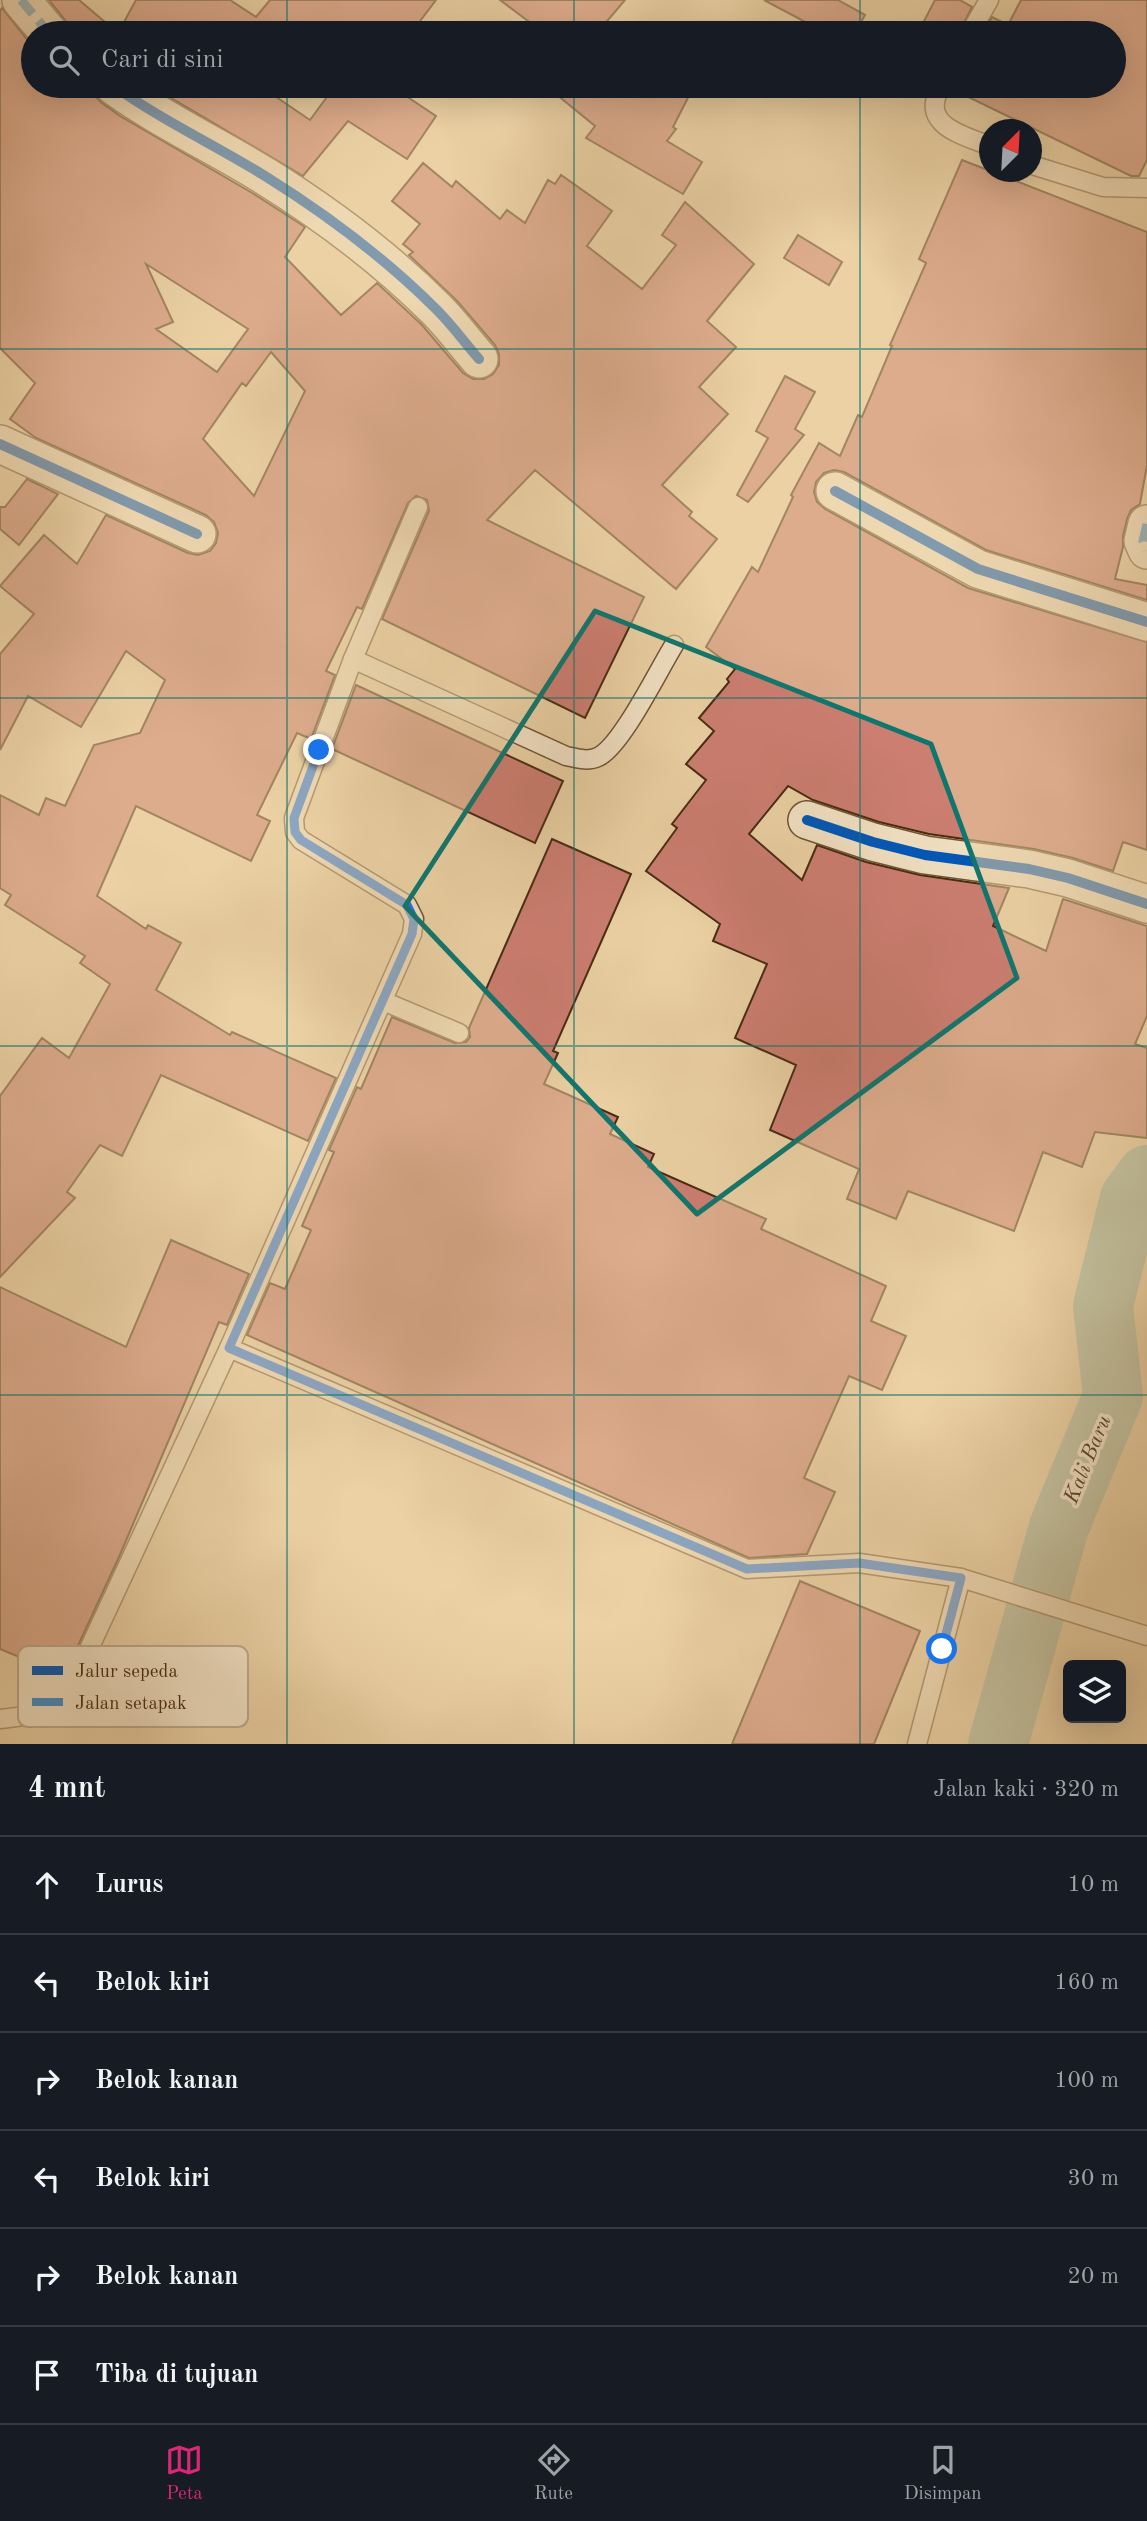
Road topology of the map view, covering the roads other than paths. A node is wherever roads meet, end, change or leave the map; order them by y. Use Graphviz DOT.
graph roads {
  1 [pos="21,0"];
  2 [pos="989,0"];
  3 [pos="39,21"];
  4 [pos="978,21"];
  5 [pos="131,98"];
  6 [pos="935,98"];
  7 [pos="979,142"];
  8 [pos="1042,168"];
  9 [pos="1147,188"];
  10 [pos="479,359"];
  11 [pos="0,444"];
  12 [pos="835,491"];
  13 [pos="418,507"];
  14 [pos="1147,524"];
  15 [pos="197,534"];
  16 [pos="1147,550"];
  17 [pos="1147,622"];
  18 [pos="674,645"];
  19 [pos="353,659"];
  20 [pos="807,820"];
  21 [pos="1147,904"];
  22 [pos="383,1001"];
  23 [pos="458,1033"];
  24 [pos="229,1348"];
  25 [pos="961,1578"];
  26 [pos="1147,1636"];
  27 [pos="91,1646"];
  28 [pos="18,1717"];
  29 [pos="0,1719"];
  30 [pos="917,1744"];
  1 -- 3 [label="street"];
  2 -- 4 [label="lane"];
  5 -- 10 [label="street"];
  6 -- 7 [label="lane"];
  8 -- 9 [label="lane"];
  11 -- 15 [label="street"];
  12 -- 17 [label="street"];
  13 -- 19 [label="lane"];
  14 -- 16 [label="street"];
  18 -- 19 [label="lane"];
  19 -- 22 [label="lane"];
  20 -- 21 [label="street"];
  22 -- 23 [label="lane"];
  22 -- 24 [label="lane"];
  24 -- 25 [label="lane"];
  24 -- 27 [label="lane"];
  25 -- 26 [label="lane"];
  25 -- 30 [label="lane"];
  28 -- 29 [label="lane"];
}
